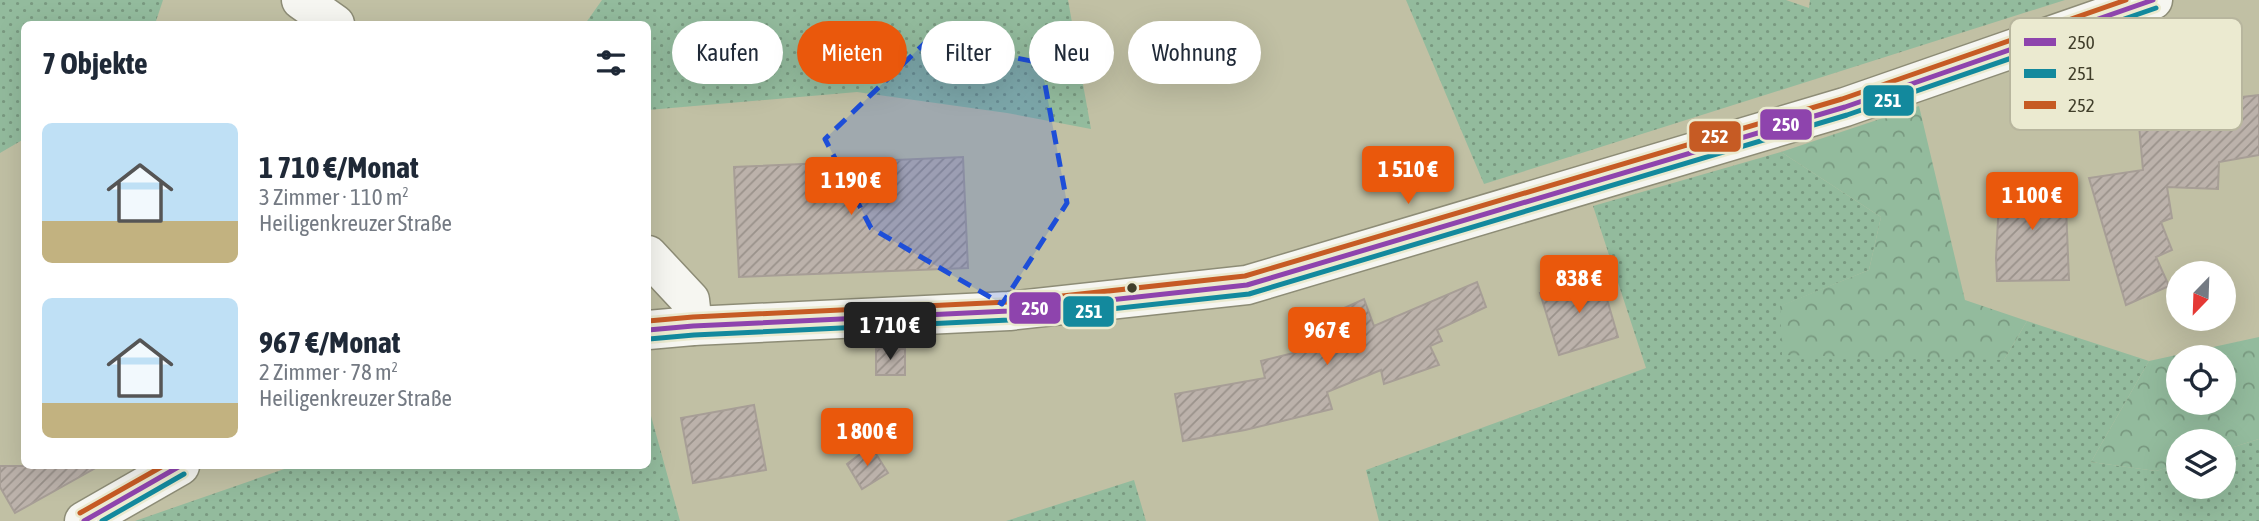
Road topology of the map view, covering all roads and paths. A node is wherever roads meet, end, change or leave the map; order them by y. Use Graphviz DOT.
graph roads {
  1 [pos="301,0"];
  2 [pos="2152,0"];
  3 [pos="2100,18"];
  4 [pos="331,21"];
  5 [pos="2010,49"];
  6 [pos="651,258"];
  7 [pos="694,326"];
  8 [pos="651,330"];
  9 [pos="175,469"];
  10 [pos="85,521"];
  1 -- 4 [label="main road"];
  2 -- 3 [label="main road"];
  5 -- 7 [label="main road"];
  6 -- 7 [label="main road"];
  7 -- 8 [label="main road"];
  9 -- 10 [label="main road"];
}
